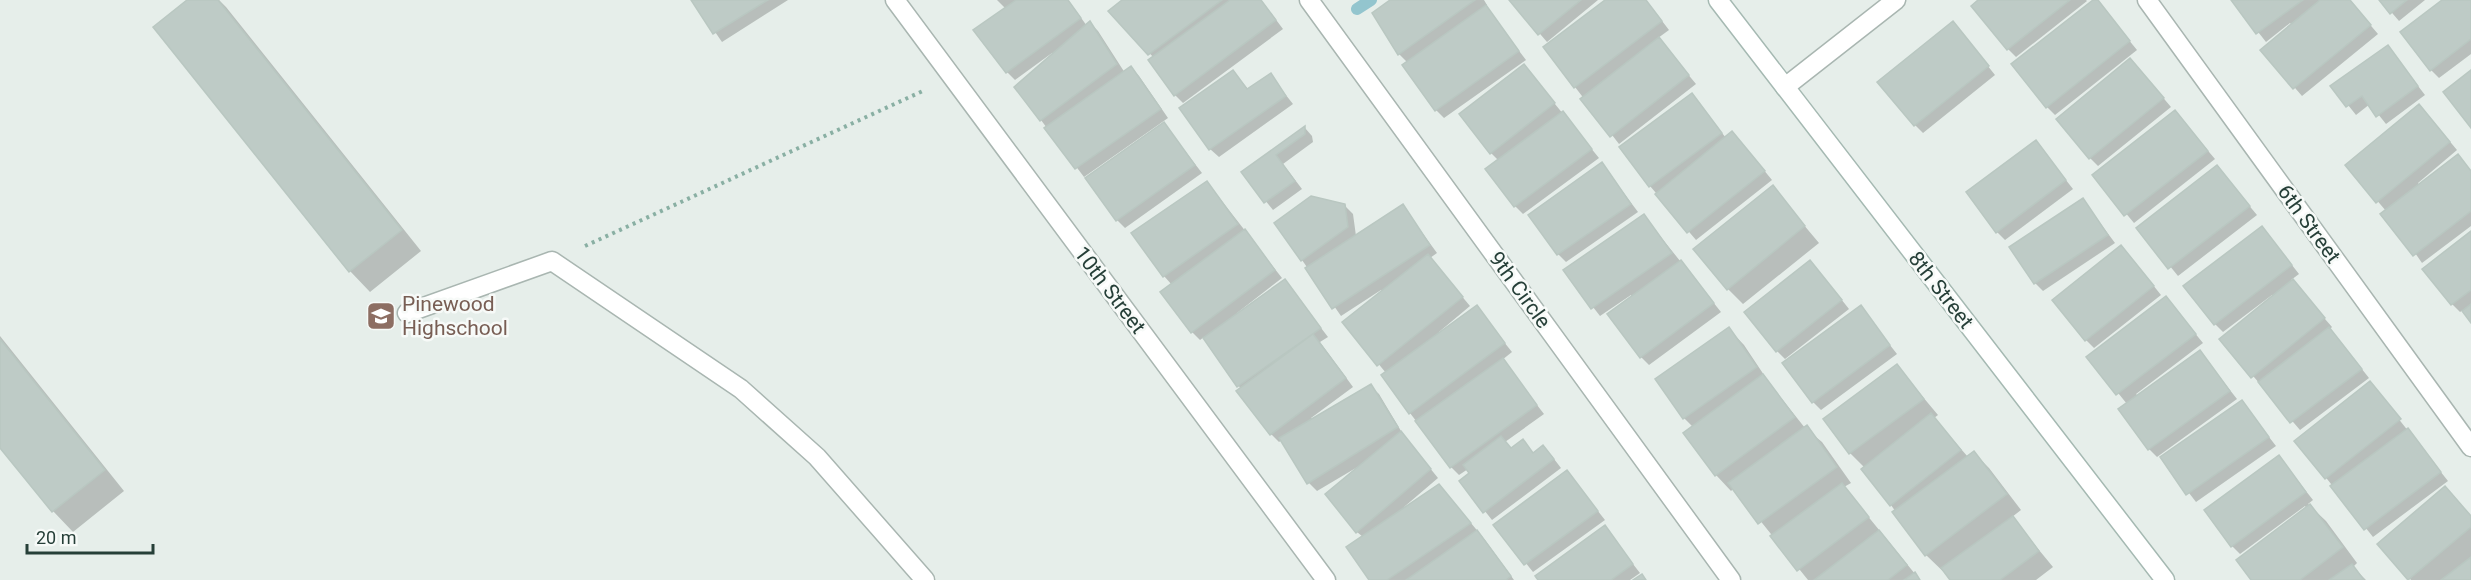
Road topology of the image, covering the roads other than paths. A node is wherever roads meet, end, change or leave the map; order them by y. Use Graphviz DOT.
graph roads {
  1 [pos="895,0"];
  2 [pos="1309,0"];
  3 [pos="1718,0"];
  4 [pos="1896,0"];
  5 [pos="2147,0"];
  6 [pos="1785,87"];
  7 [pos="407,314"];
  8 [pos="2471,447"];
  9 [pos="925,580"];
  10 [pos="1326,580"];
  11 [pos="1731,580"];
  12 [pos="2165,580"];
  1 -- 10 [label="street, 10th Street"];
  2 -- 11 [label="street, 9th Circle"];
  3 -- 6 [label="street, 8th Street"];
  4 -- 6 [label="street"];
  5 -- 8 [label="street, 6th Street"];
  6 -- 12 [label="street, 8th Street"];
  7 -- 9 [label="street"];
}
